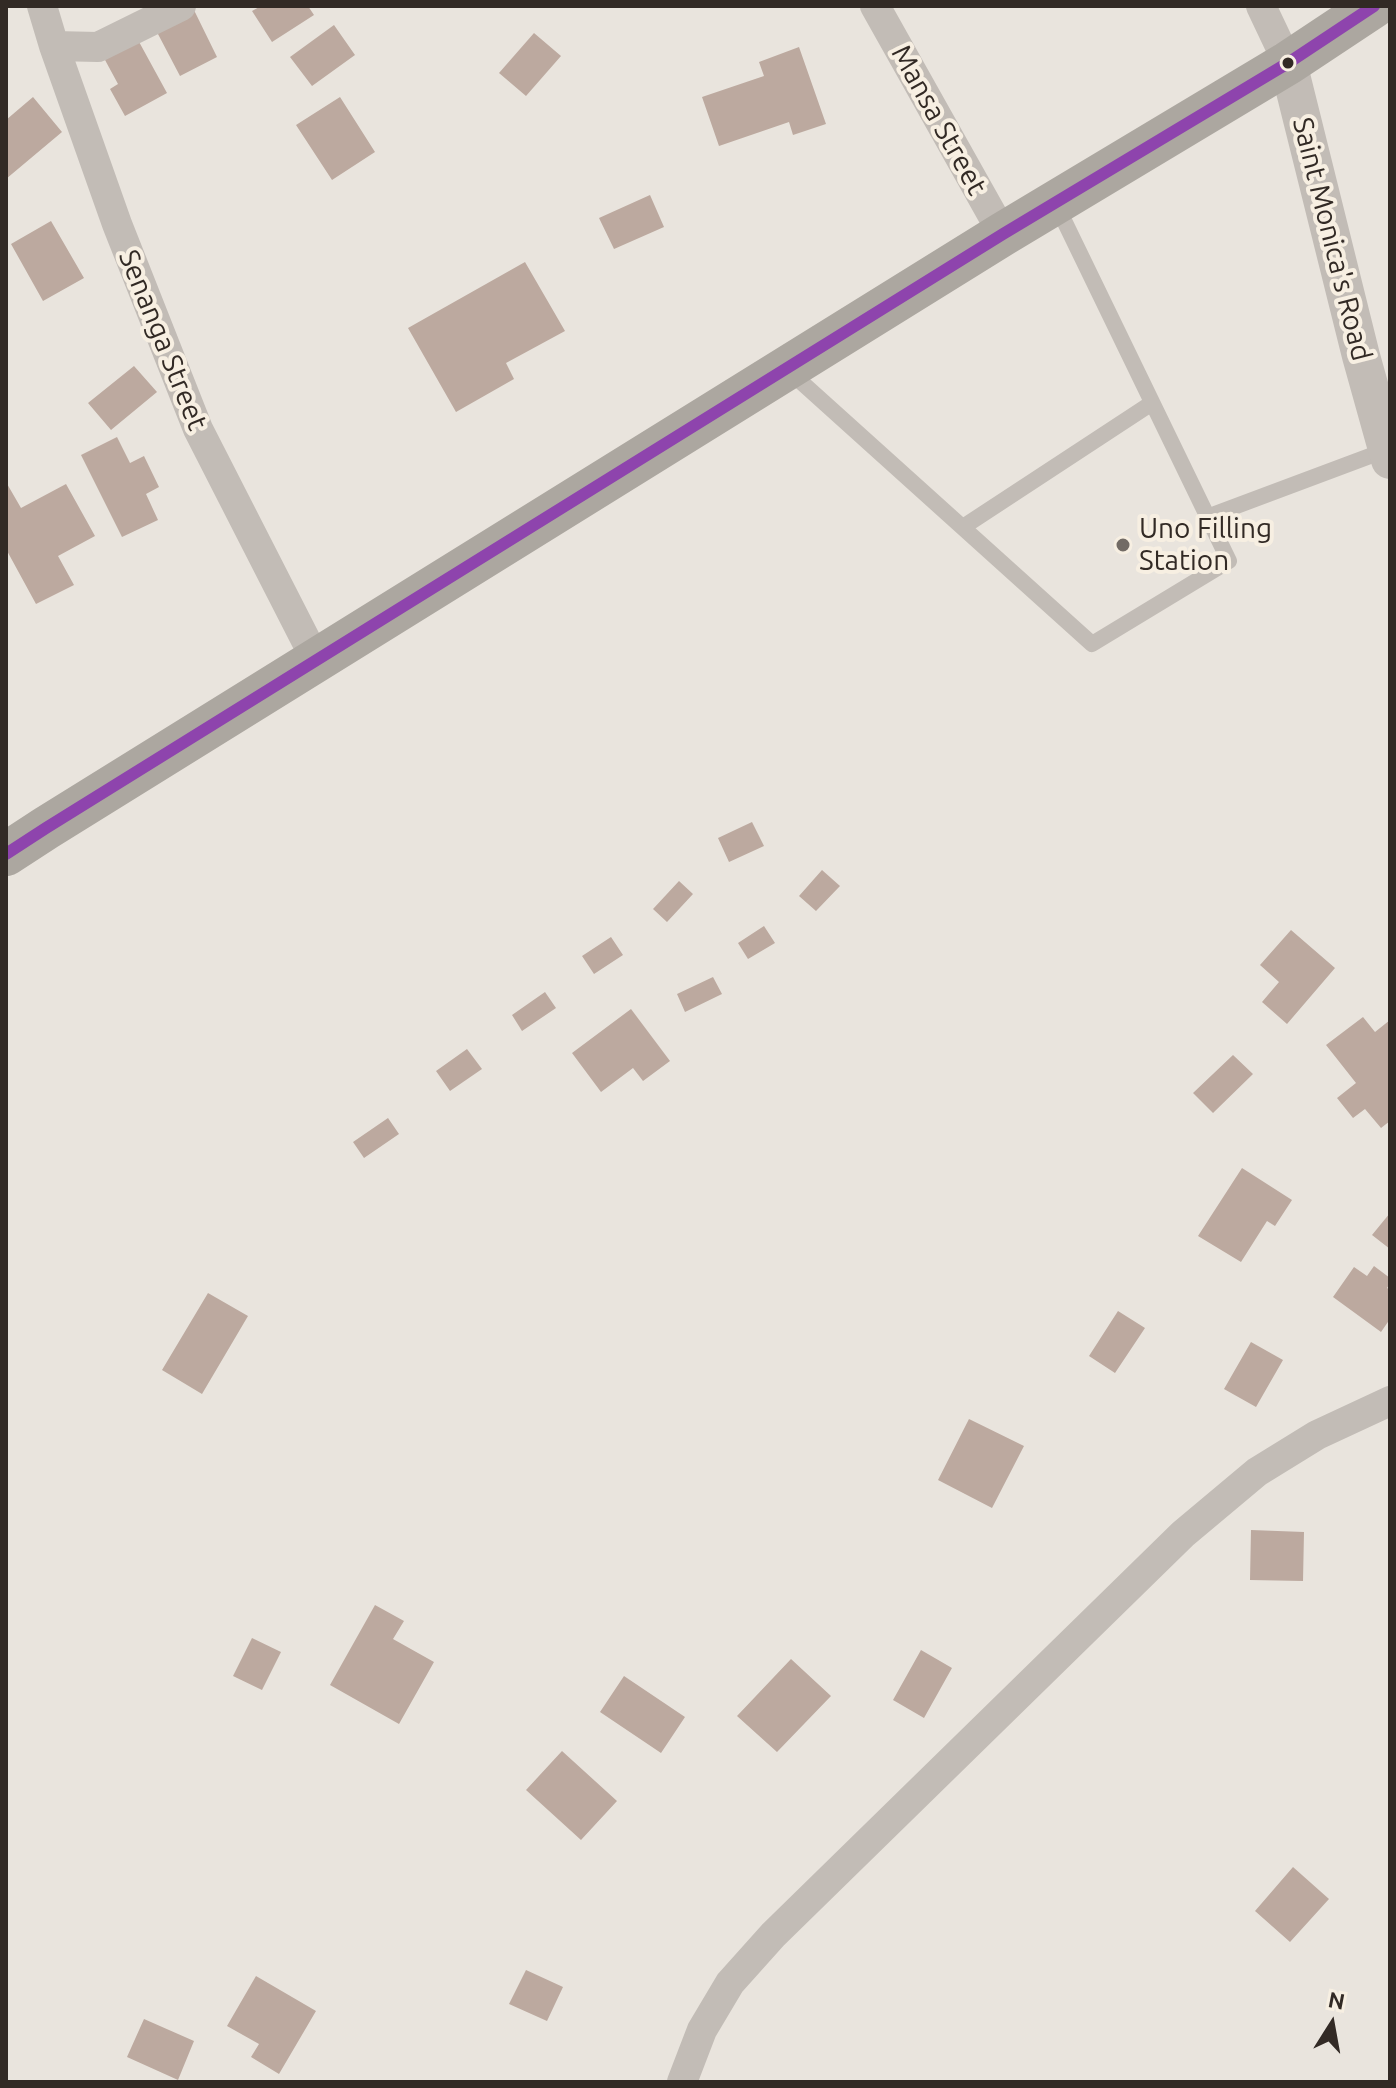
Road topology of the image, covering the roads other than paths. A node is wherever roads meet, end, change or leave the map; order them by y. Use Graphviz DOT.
graph roads {
  1 [pos="42,6"];
  2 [pos="181,6"];
  3 [pos="875,6"];
  4 [pos="1261,6"];
  5 [pos="1374,6"];
  6 [pos="54,46"];
  7 [pos="1288,63"];
  8 [pos="1055,202"];
  9 [pos="1003,234"];
  10 [pos="786,369"];
  11 [pos="1152,403"];
  12 [pos="1388,455"];
  13 [pos="1207,517"];
  14 [pos="963,527"];
  15 [pos="316,660"];
  16 [pos="6,854"];
  17 [pos="1390,1401"];
  18 [pos="682,2082"];
  1 -- 6 [label="street, Senanga Street"];
  2 -- 6 [label="street"];
  3 -- 9 [label="street, Mansa Street"];
  4 -- 7 [label="street"];
  5 -- 7 [label="highway"];
  6 -- 15 [label="street, Senanga Street"];
  7 -- 8 [label="highway"];
  7 -- 12 [label="street, Saint Monica's Road"];
  8 -- 9 [label="highway"];
  8 -- 11 [label="lane"];
  9 -- 10 [label="highway"];
  10 -- 14 [label="lane"];
  10 -- 15 [label="highway"];
  11 -- 13 [label="lane"];
  11 -- 14 [label="lane"];
  12 -- 13 [label="lane"];
  13 -- 14 [label="lane"];
  15 -- 16 [label="highway"];
  17 -- 18 [label="street"];
}
